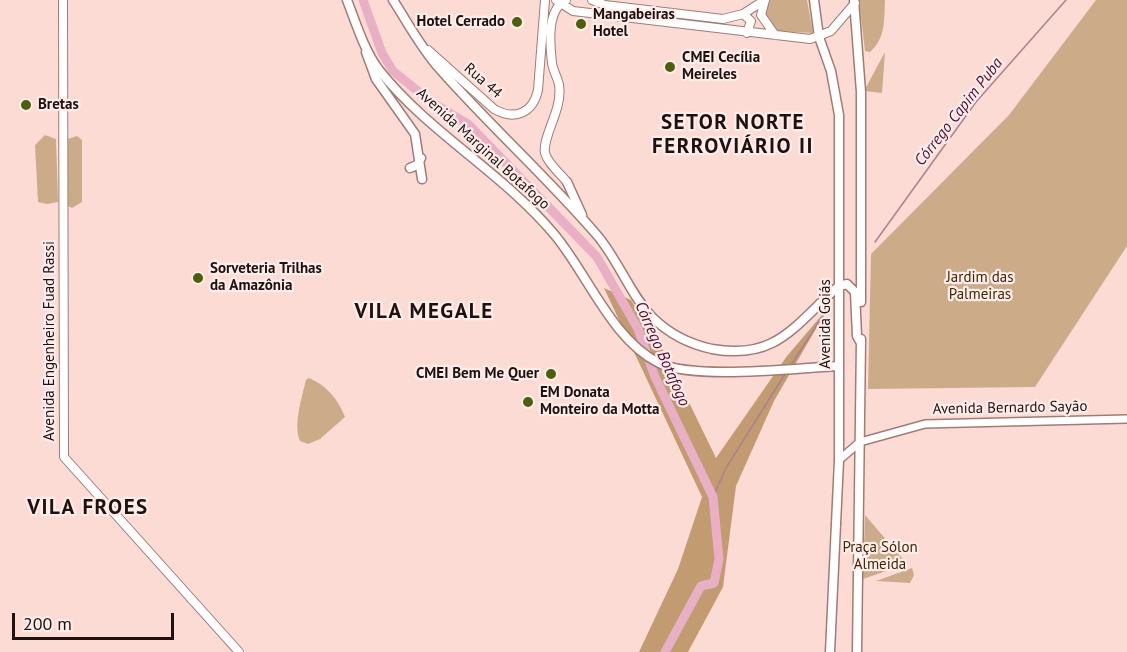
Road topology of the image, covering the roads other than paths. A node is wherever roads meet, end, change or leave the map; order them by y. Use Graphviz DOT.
graph roads {
  1 [pos="63,0"];
  2 [pos="347,0"];
  3 [pos="393,0"];
  4 [pos="545,0"];
  5 [pos="592,0"];
  6 [pos="765,0"];
  7 [pos="814,0"];
  8 [pos="560,1"];
  9 [pos="854,2"];
  10 [pos="743,14"];
  11 [pos="747,33"];
  12 [pos="775,35"];
  13 [pos="819,37"];
  14 [pos="362,40"];
  15 [pos="422,45"];
  16 [pos="421,158"];
  17 [pos="410,168"];
  18 [pos="422,179"];
  19 [pos="567,182"];
  20 [pos="585,221"];
  21 [pos="839,286"];
  22 [pos="861,343"];
  23 [pos="839,366"];
  24 [pos="1127,418"];
  25 [pos="860,442"];
  26 [pos="839,460"];
  27 [pos="239,652"];
  28 [pos="830,652"];
  29 [pos="857,652"];
  1 -- 27 [label="main road, Avenida Engenheiro Fuad Rassi"];
  2 -- 14 [label="main road, Avenida Marginal Botafogo"];
  3 -- 15 [label="main road, Avenida Marginal Botafogo"];
  4 -- 15 [label="main road, Rua 44"];
  5 -- 10 [label="main road"];
  6 -- 10 [label="main road"];
  6 -- 12 [label="main road"];
  7 -- 13 [label="main road, Avenida Goiás"];
  8 -- 11 [label="main road"];
  8 -- 19 [label="main road"];
  9 -- 13 [label="main road"];
  9 -- 22 [label="main road"];
  10 -- 11 [label="main road"];
  11 -- 12 [label="main road"];
  12 -- 13 [label="main road"];
  13 -- 21 [label="main road, Avenida Goiás"];
  14 -- 16 [label="main road"];
  14 -- 23 [label="main road, Avenida Marginal Botafogo"];
  15 -- 20 [label="main road, Avenida Marginal Botafogo"];
  16 -- 17 [label="main road"];
  16 -- 18 [label="main road"];
  19 -- 20 [label="main road"];
  20 -- 21 [label="main road, Avenida Marginal Botafogo"];
  21 -- 22 [label="main road"];
  21 -- 23 [label="main road, Avenida Goiás"];
  22 -- 25 [label="main road"];
  23 -- 26 [label="main road, Avenida Goiás"];
  24 -- 25 [label="street, Avenida Bernardo Sayão"];
  25 -- 26 [label="street"];
  25 -- 29 [label="main road"];
  26 -- 28 [label="main road, Avenida Goiás"];
}
